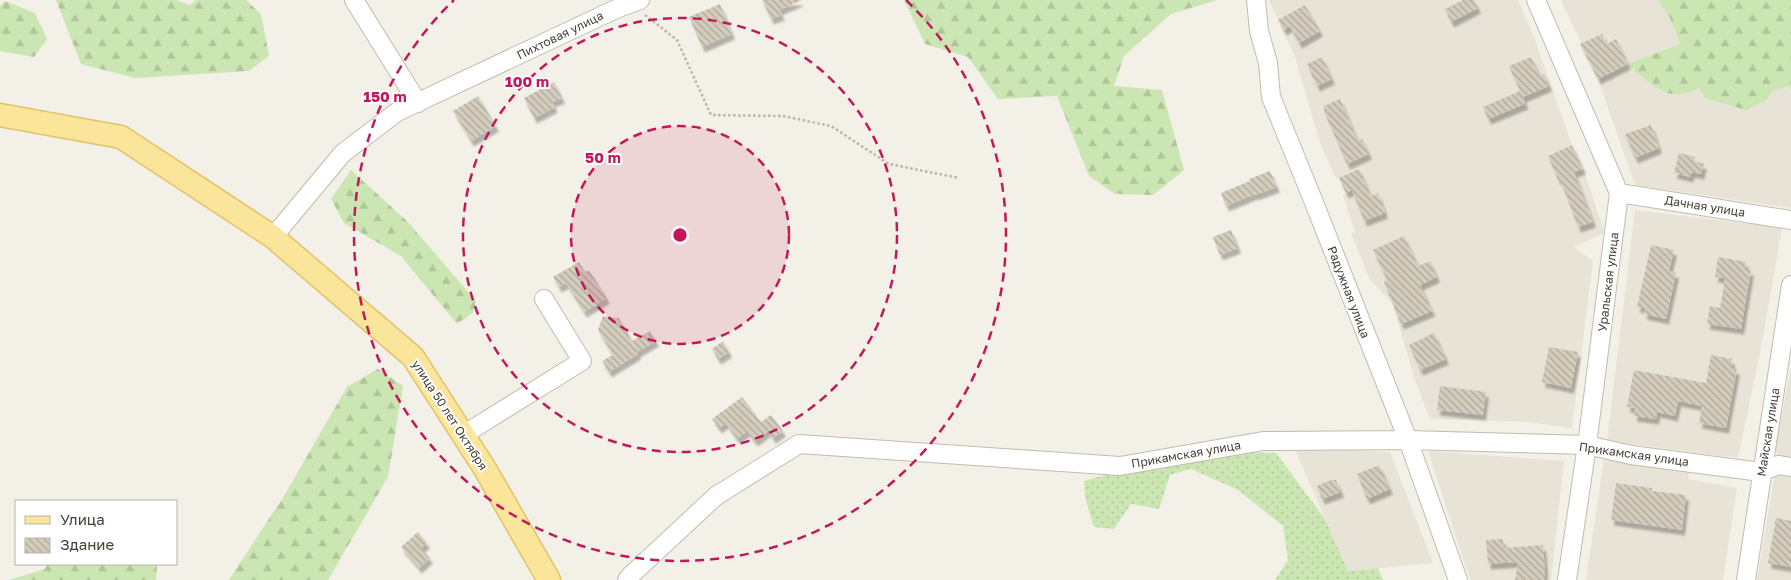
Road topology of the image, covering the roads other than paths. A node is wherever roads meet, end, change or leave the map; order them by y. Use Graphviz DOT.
graph roads {
  1 [pos="354,0"];
  2 [pos="1256,0"];
  3 [pos="1536,0"];
  4 [pos="634,1"];
  5 [pos="418,103"];
  6 [pos="0,115"];
  7 [pos="1619,193"];
  8 [pos="1791,220"];
  9 [pos="273,237"];
  10 [pos="1791,285"];
  11 [pos="544,299"];
  12 [pos="463,435"];
  13 [pos="1408,440"];
  14 [pos="1587,445"];
  15 [pos="1791,467"];
  16 [pos="1761,472"];
  17 [pos="549,580"];
  18 [pos="627,580"];
  19 [pos="1458,580"];
  20 [pos="1567,580"];
  21 [pos="1746,580"];
  1 -- 5 [label="street"];
  2 -- 13 [label="street, Радужная улица"];
  3 -- 7 [label="street"];
  4 -- 5 [label="street, Пихтовая улица"];
  5 -- 9 [label="street, Пихтовая улица"];
  6 -- 9 [label="main road, улица 50 лет Октября"];
  7 -- 8 [label="street, Дачная улица"];
  7 -- 14 [label="street, Уральская улица"];
  9 -- 12 [label="main road, улица 50 лет Октября"];
  10 -- 16 [label="street, Майская улица"];
  11 -- 12 [label="street"];
  12 -- 17 [label="main road, улица 50 лет Октября"];
  13 -- 14 [label="street, Прикамская улица"];
  13 -- 18 [label="street, Прикамская улица"];
  13 -- 19 [label="street, Радужная улица"];
  14 -- 16 [label="street, Прикамская улица"];
  14 -- 20 [label="street, Уральская улица"];
  15 -- 16 [label="street, Прикамская улица"];
  16 -- 21 [label="street, Майская улица"];
}
